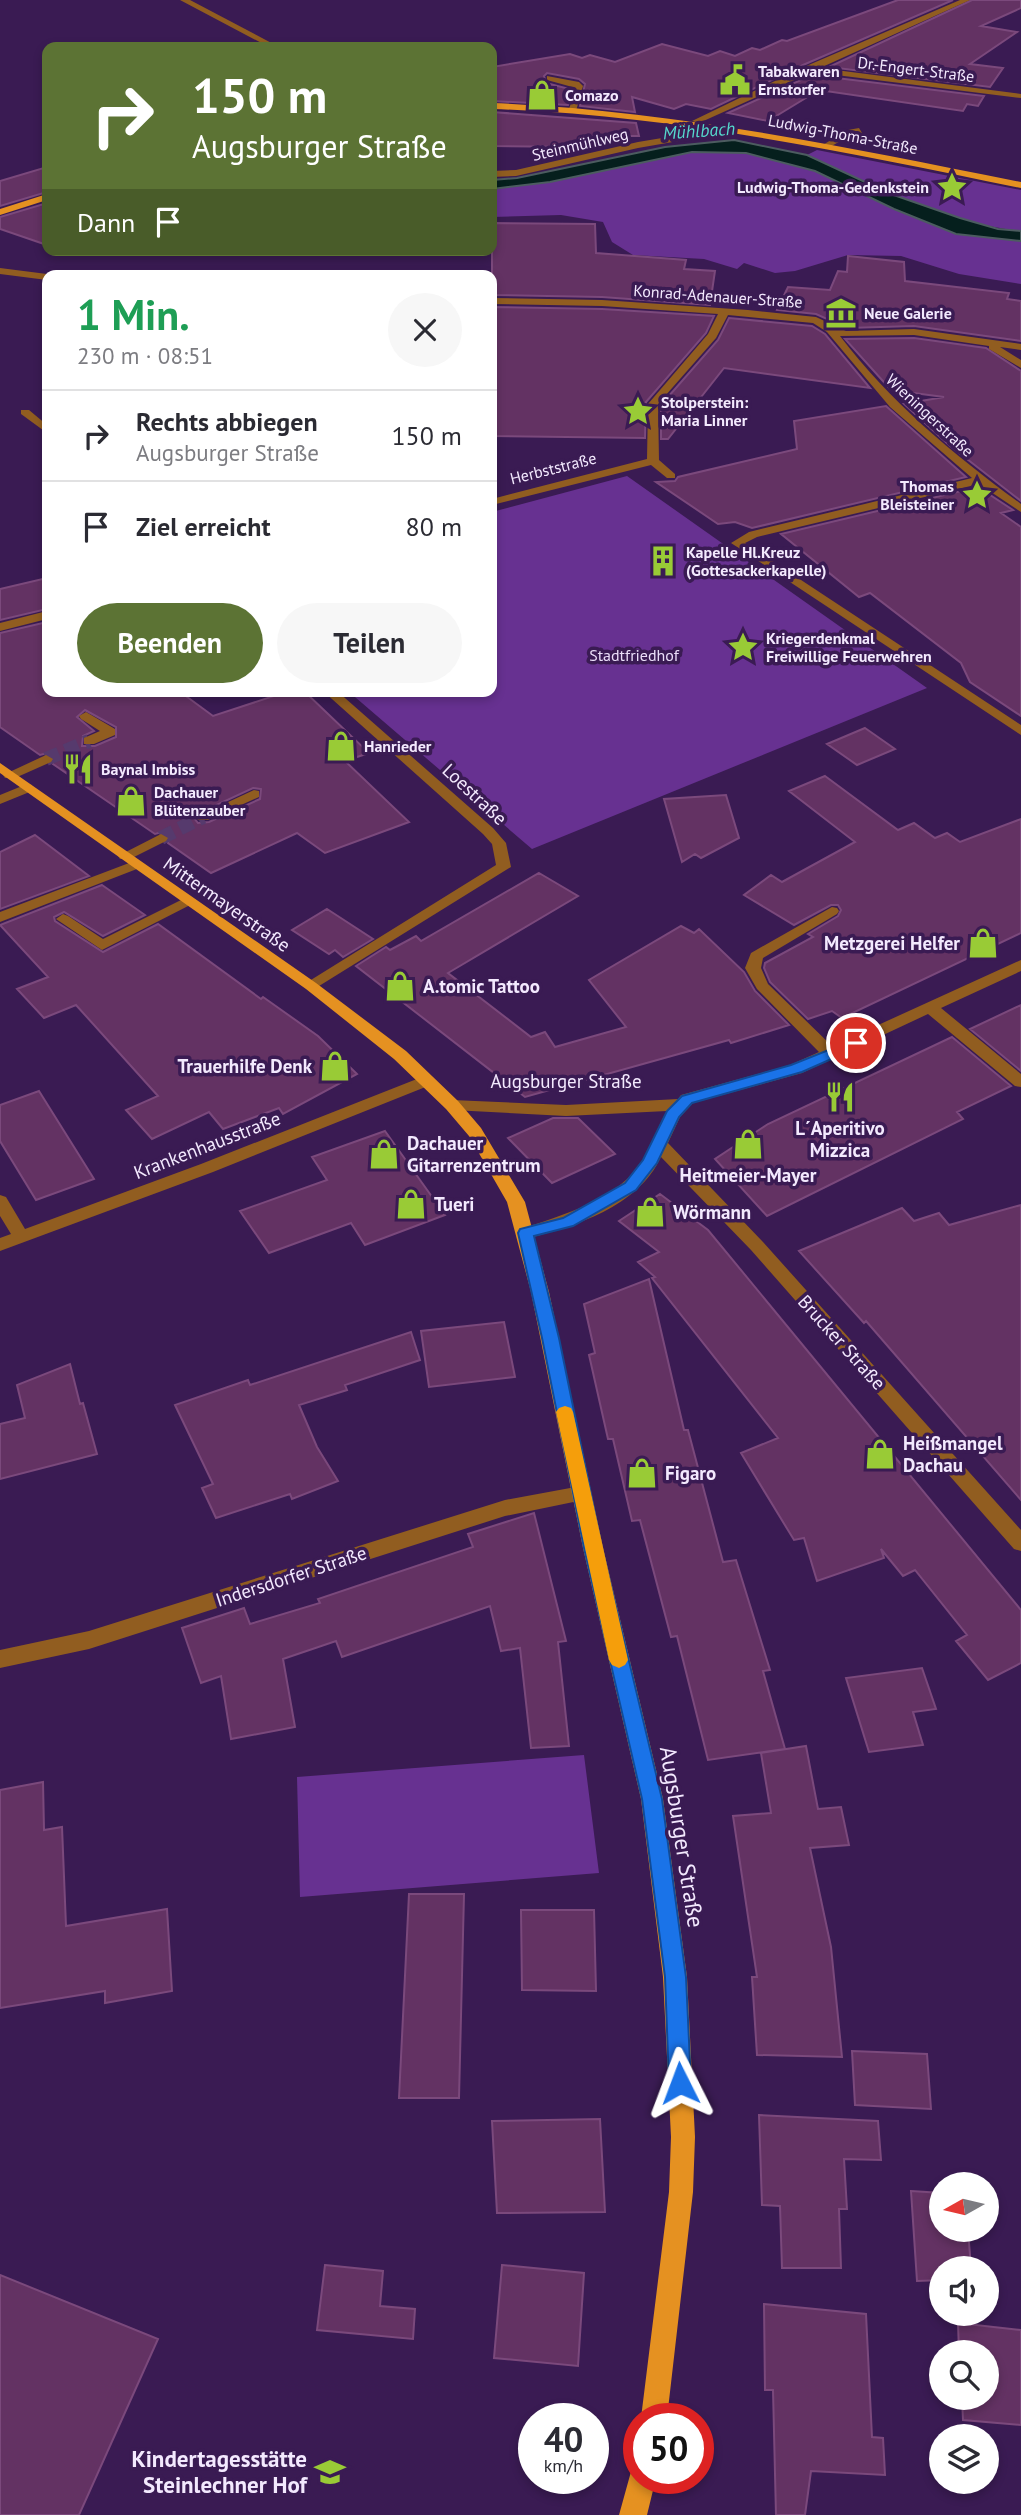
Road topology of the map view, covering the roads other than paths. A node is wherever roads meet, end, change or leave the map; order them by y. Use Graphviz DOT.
graph roads {
  1 [pos="184,0"];
  2 [pos="966,0"];
  3 [pos="265,42"];
  4 [pos="807,69"];
  5 [pos="550,78"];
  6 [pos="1021,96"];
  7 [pos="497,106"];
  8 [pos="573,108"];
  9 [pos="696,121"];
  10 [pos="859,131"];
  11 [pos="716,132"];
  12 [pos="825,146"];
  13 [pos="497,174"];
  14 [pos="1021,186"];
  15 [pos="42,199"];
  16 [pos="0,212"];
  17 [pos="5,272"];
  18 [pos="42,277"];
  19 [pos="0,279"];
  20 [pos="497,301"];
  21 [pos="724,311"];
  22 [pos="831,330"];
  23 [pos="984,342"];
  24 [pos="1021,347"];
  25 [pos="1021,365"];
  26 [pos="25,412"];
  27 [pos="42,426"];
  28 [pos="653,461"];
  29 [pos="969,472"];
  30 [pos="671,476"];
  31 [pos="980,480"];
  32 [pos="497,501"];
  33 [pos="819,507"];
  34 [pos="1021,509"];
  35 [pos="42,616"];
  36 [pos="0,627"];
  37 [pos="336,697"];
  38 [pos="86,716"];
  39 [pos="1021,731"];
  40 [pos="89,741"];
  41 [pos="46,759"];
  42 [pos="5,771"];
  43 [pos="27,788"];
  44 [pos="254,794"];
  45 [pos="0,800"];
  46 [pos="203,817"];
  47 [pos="160,838"];
  48 [pos="131,860"];
  49 [pos="189,900"];
  50 [pos="832,911"];
  51 [pos="0,917"];
  52 [pos="63,919"];
  53 [pos="1021,965"];
  54 [pos="311,986"];
  55 [pos="931,1008"];
  56 [pos="831,1055"];
  57 [pos="427,1080"];
  58 [pos="1021,1082"];
  59 [pos="680,1104"];
  60 [pos="452,1105"];
  61 [pos="659,1144"];
  62 [pos="0,1201"];
  63 [pos="526,1233"];
  64 [pos="21,1237"];
  65 [pos="0,1245"];
  66 [pos="581,1494"];
  67 [pos="1021,1543"];
  68 [pos="0,1658"];
  69 [pos="656,2403"];
  70 [pos="638,2494"];
  71 [pos="633,2515"];
  1 -- 3 [label="street"];
  2 -- 4 [label="street"];
  4 -- 6 [label="street, Dr.-Engert-Straße"];
  4 -- 9 [label="street"];
  5 -- 8 [label="street"];
  7 -- 8 [label="main road, Ludwig-Thoma-Straße"];
  8 -- 9 [label="main road, Ludwig-Thoma-Straße"];
  9 -- 12 [label="main road, Ludwig-Thoma-Straße"];
  10 -- 12 [label="street"];
  11 -- 13 [label="street, Steinmühlweg"];
  12 -- 14 [label="main road, Ludwig-Thoma-Straße"];
  15 -- 16 [label="main road"];
  17 -- 18 [label="street"];
  17 -- 19 [label="street"];
  20 -- 21 [label="street, Konrad-Adenauer-Straße"];
  21 -- 22 [label="street, Konrad-Adenauer-Straße"];
  21 -- 28 [label="street"];
  22 -- 23 [label="street, Konrad-Adenauer-Straße"];
  22 -- 29 [label="street, Wieningerstraße"];
  23 -- 24 [label="street, Konrad-Adenauer-Straße"];
  23 -- 25 [label="street"];
  26 -- 27 [label="street"];
  28 -- 30 [label="street"];
  28 -- 32 [label="street, Herbststraße"];
  29 -- 31 [label="street, Wieningerstraße"];
  29 -- 33 [label="street"];
  31 -- 34 [label="street, Wieningerstraße"];
  31 -- 39 [label="street"];
  35 -- 36 [label="street"];
  37 -- 54 [label="street, Loestraße"];
  38 -- 40 [label="street"];
  41 -- 42 [label="street"];
  42 -- 43 [label="main road, Mittermayerstraße"];
  43 -- 45 [label="street"];
  43 -- 48 [label="main road, Mittermayerstraße"];
  44 -- 46 [label="street"];
  47 -- 48 [label="street"];
  48 -- 49 [label="main road, Mittermayerstraße"];
  48 -- 51 [label="street"];
  49 -- 52 [label="street"];
  49 -- 54 [label="main road, Mittermayerstraße"];
  50 -- 56 [label="street"];
  53 -- 55 [label="street, Augsburger Straße"];
  54 -- 57 [label="main road, Mittermayerstraße"];
  55 -- 56 [label="street, Augsburger Straße"];
  55 -- 58 [label="street"];
  56 -- 59 [label="street, Augsburger Straße"];
  57 -- 60 [label="main road, Augsburger Straße"];
  57 -- 64 [label="street, Krankenhausstraße"];
  59 -- 60 [label="street, Augsburger Straße"];
  59 -- 61 [label="street"];
  60 -- 63 [label="main road, Augsburger Straße"];
  61 -- 63 [label="street"];
  61 -- 67 [label="street, Brucker Straße"];
  62 -- 64 [label="street"];
  63 -- 66 [label="main road, Augsburger Straße"];
  64 -- 65 [label="street, Krankenhausstraße"];
  66 -- 68 [label="street, Indersdorfer Straße"];
  66 -- 69 [label="main road, Augsburger Straße"];
  70 -- 71 [label="main road"];
}
